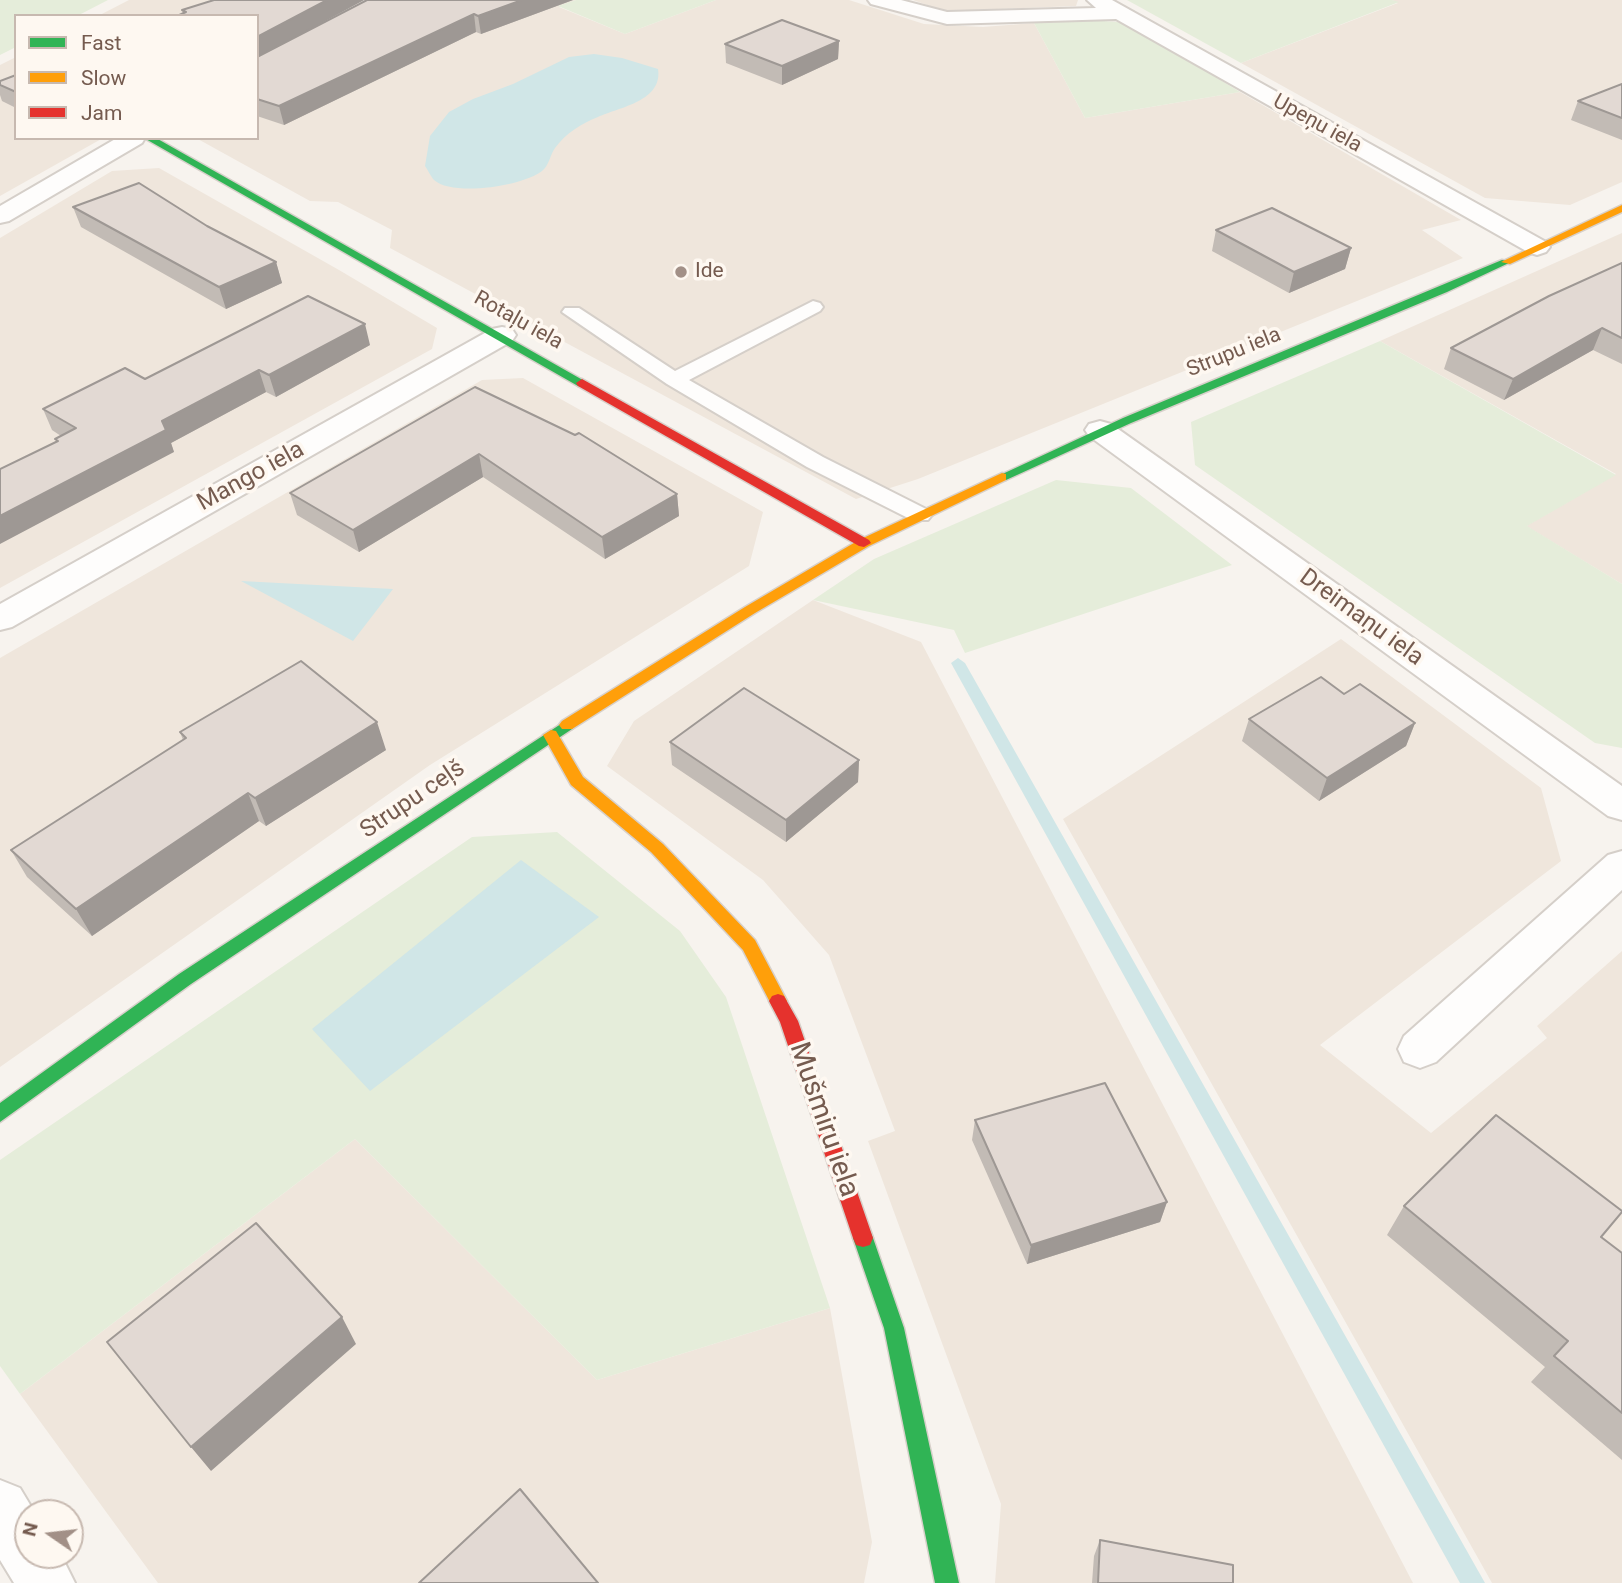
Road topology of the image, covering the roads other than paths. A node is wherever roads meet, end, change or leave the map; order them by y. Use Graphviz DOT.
graph roads {
  1 [pos="878,0"];
  2 [pos="1097,0"];
  3 [pos="1119,13"];
  4 [pos="131,140"];
  5 [pos="153,140"];
  6 [pos="1622,208"];
  7 [pos="0,216"];
  8 [pos="1538,247"];
  9 [pos="813,307"];
  10 [pos="572,312"];
  11 [pos="502,335"];
  12 [pos="674,380"];
  13 [pos="1100,430"];
  14 [pos="920,514"];
  15 [pos="864,543"];
  16 [pos="0,619"];
  17 [pos="551,735"];
  18 [pos="1622,806"];
  19 [pos="1622,866"];
  20 [pos="1420,1049"];
  21 [pos="0,1114"];
  22 [pos="0,1507"];
  23 [pos="14,1530"];
  24 [pos="947,1583"];
  1 -- 3 [label="street"];
  2 -- 3 [label="street, Upeņu iela"];
  3 -- 8 [label="street, Upeņu iela"];
  4 -- 7 [label="street"];
  5 -- 11 [label="street, Rotaļu iela"];
  6 -- 8 [label="street, Strupu iela"];
  8 -- 13 [label="street, Strupu iela"];
  9 -- 12 [label="lane"];
  10 -- 12 [label="lane"];
  11 -- 15 [label="street, Rotaļu iela"];
  11 -- 16 [label="street, Mango iela"];
  12 -- 14 [label="lane"];
  13 -- 14 [label="street, Strupu iela"];
  13 -- 18 [label="street, Dreimaņu iela"];
  14 -- 15 [label="street, Strupu iela"];
  15 -- 17 [label="street, Strupu ceļš"];
  17 -- 21 [label="street, Strupu ceļš"];
  17 -- 24 [label="street, Mušmiru iela"];
  19 -- 20 [label="street"];
  22 -- 23 [label="street"];
}
